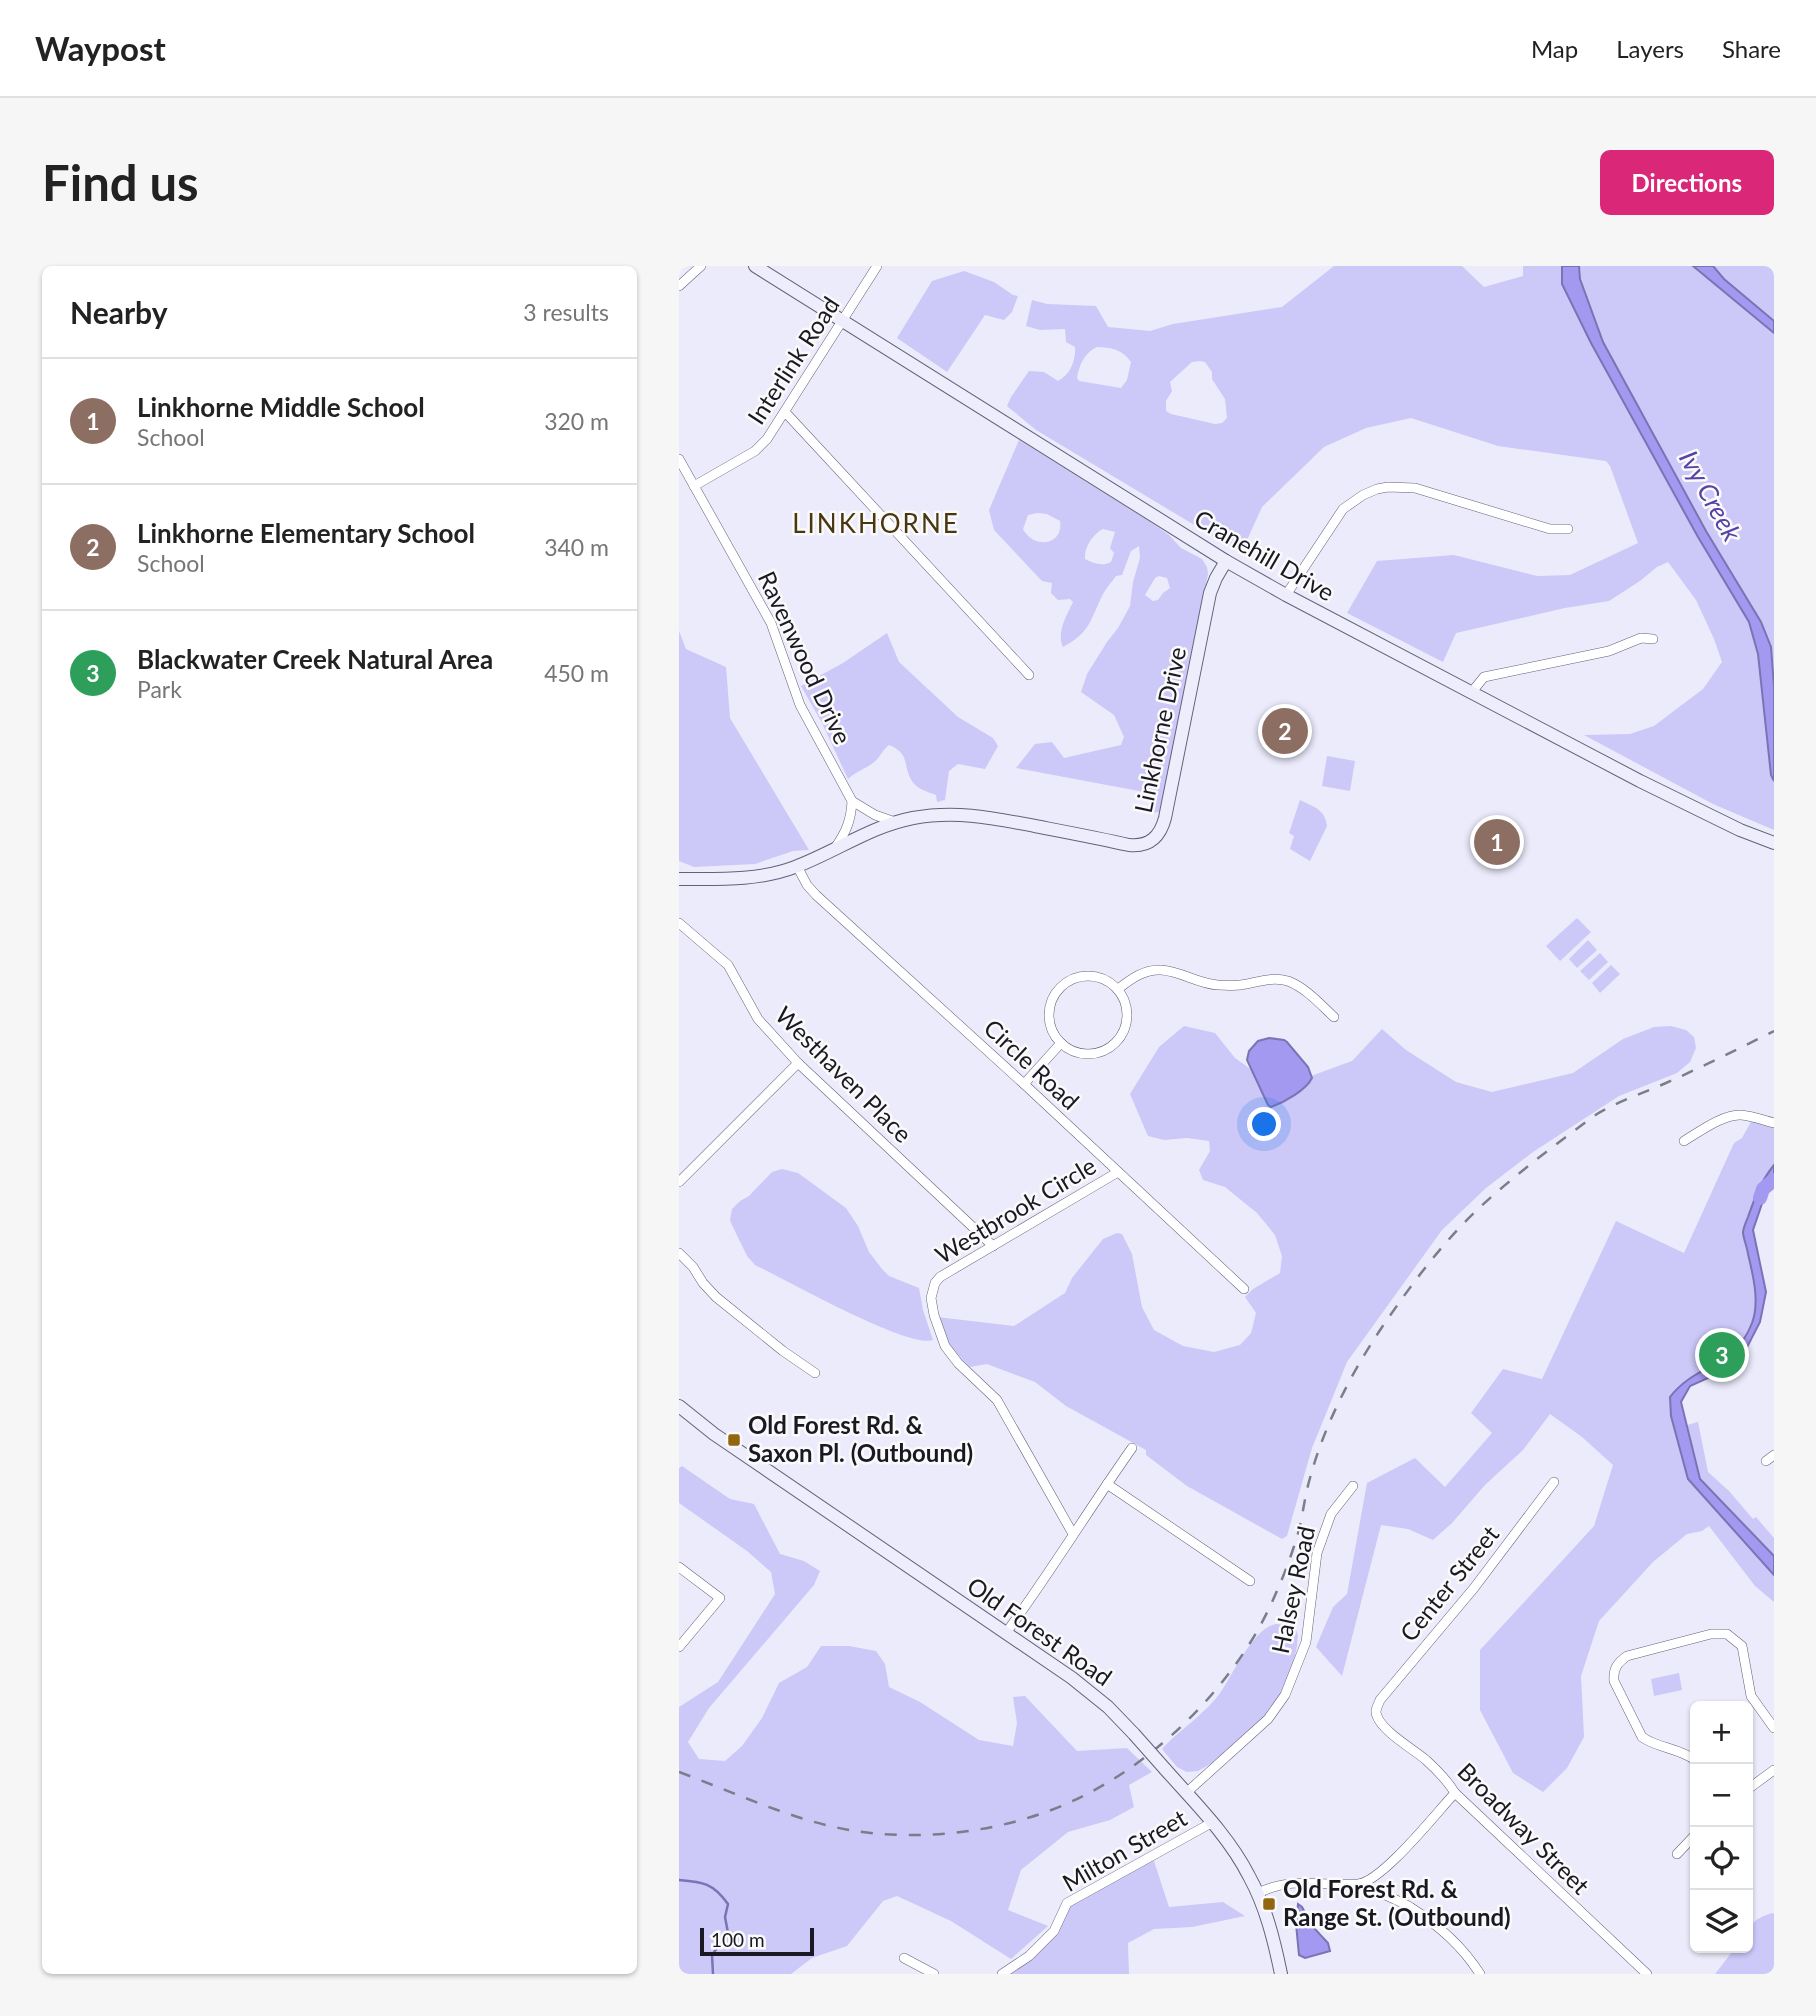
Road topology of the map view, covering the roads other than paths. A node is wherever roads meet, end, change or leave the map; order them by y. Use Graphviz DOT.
graph roads {
  1 [pos="701,266"];
  2 [pos="755,266"];
  3 [pos="877,266"];
  4 [pos="679,286"];
  5 [pos="842,320"];
  6 [pos="785,412"];
  7 [pos="679,459"];
  8 [pos="694,486"];
  9 [pos="1568,528"];
  10 [pos="1226,561"];
  11 [pos="1286,595"];
  12 [pos="1653,639"];
  13 [pos="1029,675"];
  14 [pos="1472,693"];
  15 [pos="852,802"];
  16 [pos="897,822"];
  17 [pos="1774,843"];
  18 [pos="834,849"];
  19 [pos="797,866"];
  20 [pos="679,879"];
  21 [pos="679,923"];
  22 [pos="1118,989"];
  23 [pos="1334,1017"];
  24 [pos="1061,1044"];
  25 [pos="798,1063"];
  26 [pos="1024,1084"];
  27 [pos="1774,1123"];
  28 [pos="1684,1141"];
  29 [pos="1118,1172"];
  30 [pos="679,1182"];
  31 [pos="993,1246"];
  32 [pos="679,1253"];
  33 [pos="1244,1289"];
  34 [pos="815,1373"];
  35 [pos="679,1406"];
  36 [pos="1132,1448"];
  37 [pos="1554,1482"];
  38 [pos="1107,1484"];
  39 [pos="1353,1486"];
  40 [pos="1073,1534"];
  41 [pos="679,1567"];
  42 [pos="1250,1581"];
  43 [pos="1006,1633"];
  44 [pos="679,1647"];
  45 [pos="1376,1710"];
  46 [pos="1774,1728"];
  47 [pos="1690,1757"];
  48 [pos="1774,1770"];
  49 [pos="1753,1785"];
  50 [pos="1186,1793"];
  51 [pos="1455,1793"];
  52 [pos="1213,1822"];
  53 [pos="1690,1840"];
  54 [pos="1677,1854"];
  55 [pos="1360,1884"];
  56 [pos="1258,1893"];
  57 [pos="904,1958"];
  58 [pos="934,1974"];
  59 [pos="1002,1974"];
  60 [pos="1281,1974"];
  61 [pos="1480,1974"];
  62 [pos="1647,1974"];
  1 -- 4 [label="street"];
  2 -- 5 [label="main road, Cranehill Drive"];
  3 -- 5 [label="street, Interlink Road"];
  5 -- 6 [label="street, Interlink Road"];
  5 -- 10 [label="main road, Cranehill Drive"];
  6 -- 8 [label="street, Interlink Road"];
  6 -- 13 [label="street"];
  7 -- 8 [label="street, Ravenwood Drive"];
  8 -- 15 [label="street, Ravenwood Drive"];
  9 -- 11 [label="street"];
  10 -- 11 [label="main road, Cranehill Drive"];
  10 -- 16 [label="main road, Linkhorne Drive"];
  11 -- 14 [label="main road, Cranehill Drive"];
  12 -- 14 [label="street"];
  14 -- 17 [label="main road, Cranehill Drive"];
  15 -- 16 [label="street"];
  15 -- 18 [label="street"];
  16 -- 18 [label="main road, Linkhorne Drive"];
  18 -- 19 [label="main road, Linkhorne Drive"];
  19 -- 20 [label="main road, Linkhorne Drive"];
  19 -- 26 [label="street, Circle Road"];
  21 -- 25 [label="street, Westhaven Place"];
  22 -- 23 [label="street"];
  22 -- 24 [label="street"];
  22 -- 24 [label="street"];
  24 -- 26 [label="street"];
  25 -- 30 [label="street"];
  25 -- 31 [label="street, Westhaven Place"];
  26 -- 29 [label="street, Circle Road"];
  27 -- 28 [label="street"];
  29 -- 31 [label="street, Westbrook Circle"];
  29 -- 33 [label="street, Circle Road"];
  31 -- 40 [label="street, Westbrook Circle"];
  32 -- 34 [label="street"];
  35 -- 43 [label="main road, Old Forest Road"];
  36 -- 38 [label="street"];
  37 -- 45 [label="street, Center Street"];
  38 -- 40 [label="street"];
  38 -- 42 [label="street"];
  39 -- 50 [label="street, Halsey Road"];
  40 -- 43 [label="street"];
  41 -- 44 [label="street"];
  43 -- 50 [label="main road, Old Forest Road, bridge"];
  45 -- 51 [label="street, Broadway Street"];
  46 -- 47 [label="street"];
  48 -- 49 [label="street"];
  50 -- 52 [label="main road, Old Forest Road"];
  51 -- 55 [label="street"];
  51 -- 62 [label="street, Broadway Street"];
  52 -- 56 [label="main road, Old Forest Road"];
  52 -- 59 [label="street, Milton Street"];
  53 -- 54 [label="street"];
  55 -- 56 [label="street"];
  55 -- 61 [label="street"];
  56 -- 60 [label="main road, Old Forest Road"];
  57 -- 58 [label="street"];
}
